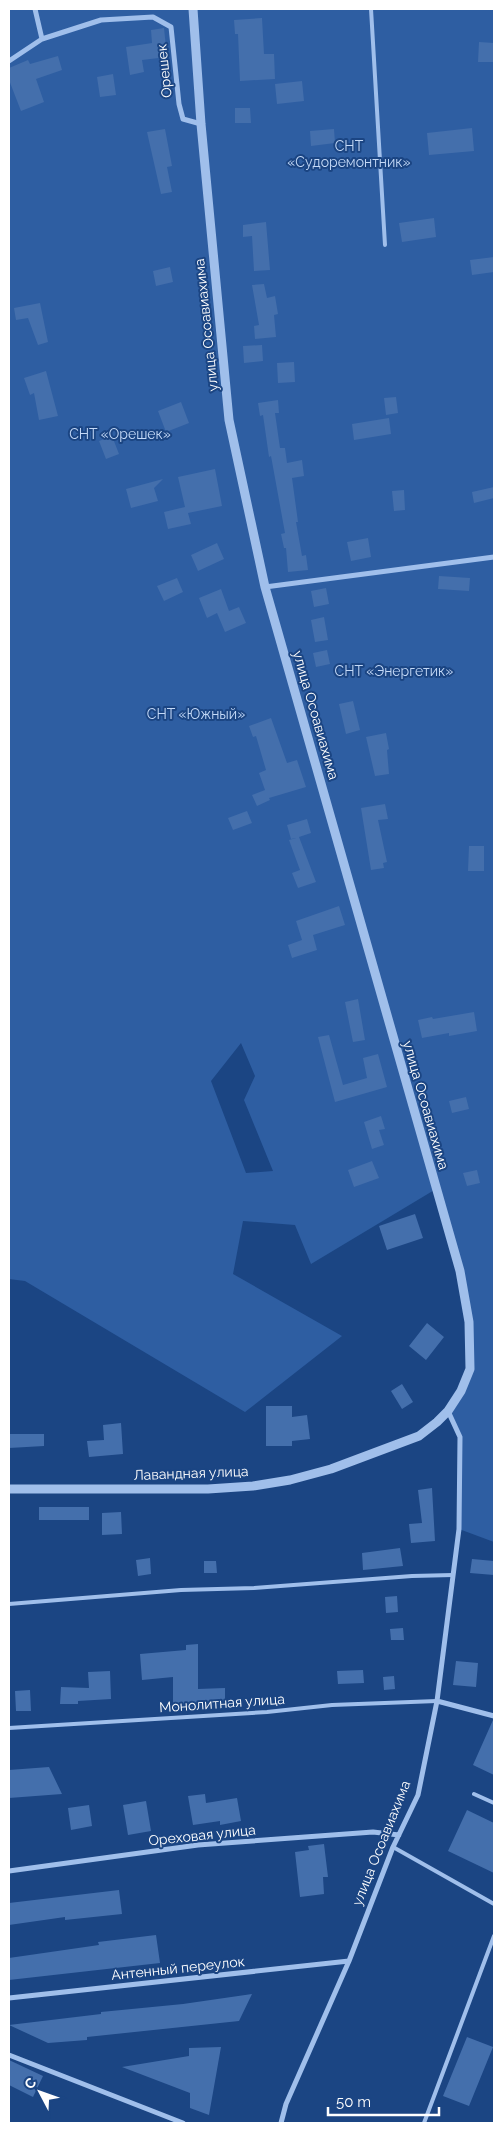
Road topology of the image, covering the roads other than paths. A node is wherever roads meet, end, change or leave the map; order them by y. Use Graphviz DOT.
graph roads {
  1 [pos="35,9"];
  2 [pos="193,9"];
  3 [pos="371,9"];
  4 [pos="42,39"];
  5 [pos="9,61"];
  6 [pos="201,124"];
  7 [pos="385,245"];
  8 [pos="494,558"];
  9 [pos="265,587"];
  10 [pos="448,1411"];
  11 [pos="9,1489"];
  12 [pos="453,1575"];
  13 [pos="9,1604"];
  14 [pos="437,1701"];
  15 [pos="494,1716"];
  16 [pos="9,1728"];
  17 [pos="474,1794"];
  18 [pos="494,1803"];
  19 [pos="399,1834"];
  20 [pos="394,1847"];
  21 [pos="9,1871"];
  22 [pos="494,1904"];
  23 [pos="494,1936"];
  24 [pos="349,1961"];
  25 [pos="9,1998"];
  26 [pos="9,2055"];
  27 [pos="183,2123"];
  28 [pos="281,2123"];
  29 [pos="424,2123"];
  1 -- 4 [label="street"];
  2 -- 6 [label="street, улица Осоавиахима"];
  3 -- 7 [label="lane"];
  4 -- 5 [label="street, Орешек"];
  4 -- 6 [label="street, Орешек"];
  6 -- 9 [label="street, улица Осоавиахима"];
  8 -- 9 [label="street"];
  9 -- 10 [label="street, улица Осоавиахима"];
  10 -- 11 [label="street, Лавандная улица"];
  10 -- 12 [label="street, улица Осоавиахима"];
  12 -- 13 [label="lane"];
  12 -- 14 [label="street, улица Осоавиахима"];
  14 -- 15 [label="street"];
  14 -- 16 [label="lane, Монолитная улица"];
  14 -- 19 [label="street, улица Осоавиахима"];
  17 -- 18 [label="lane"];
  19 -- 20 [label="street, улица Осоавиахима"];
  19 -- 21 [label="street, Ореховая улица"];
  20 -- 22 [label="lane"];
  20 -- 24 [label="street, улица Осоавиахима"];
  23 -- 29 [label="lane"];
  24 -- 25 [label="street, Антенный переулок"];
  24 -- 28 [label="street, улица Осоавиахима"];
  26 -- 27 [label="street"];
}
